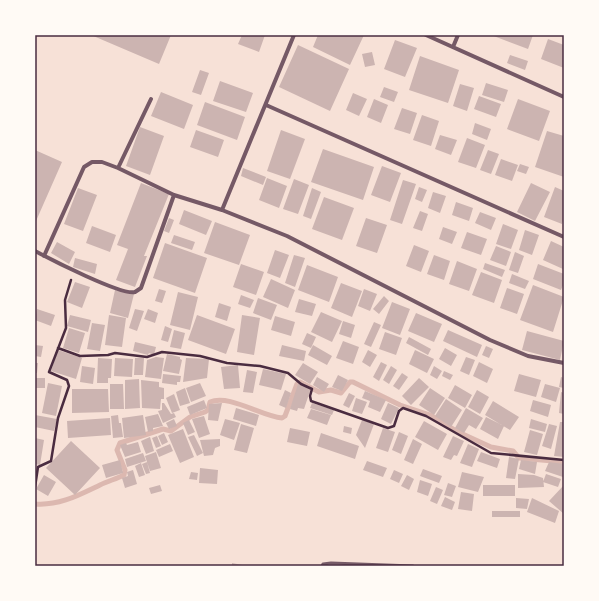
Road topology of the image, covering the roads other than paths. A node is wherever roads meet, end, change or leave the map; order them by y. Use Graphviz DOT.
graph roads {
  1 [pos="294,35"];
  2 [pos="426,35"];
  3 [pos="458,35"];
  4 [pos="453,47"];
  5 [pos="564,97"];
  6 [pos="151,100"];
  7 [pos="266,105"];
  8 [pos="118,168"];
  9 [pos="174,196"];
  10 [pos="222,210"];
  11 [pos="564,237"];
  12 [pos="35,250"];
  13 [pos="44,256"];
  14 [pos="564,363"];
  15 [pos="322,566"];
  16 [pos="413,566"];
  1 -- 7 [label="street"];
  2 -- 4 [label="street"];
  3 -- 4 [label="street"];
  4 -- 5 [label="street"];
  6 -- 8 [label="street"];
  7 -- 10 [label="street"];
  7 -- 11 [label="street"];
  8 -- 9 [label="street"];
  8 -- 13 [label="street"];
  9 -- 10 [label="street"];
  9 -- 13 [label="street"];
  10 -- 14 [label="street"];
  12 -- 13 [label="street"];
  15 -- 16 [label="lane"];
}
